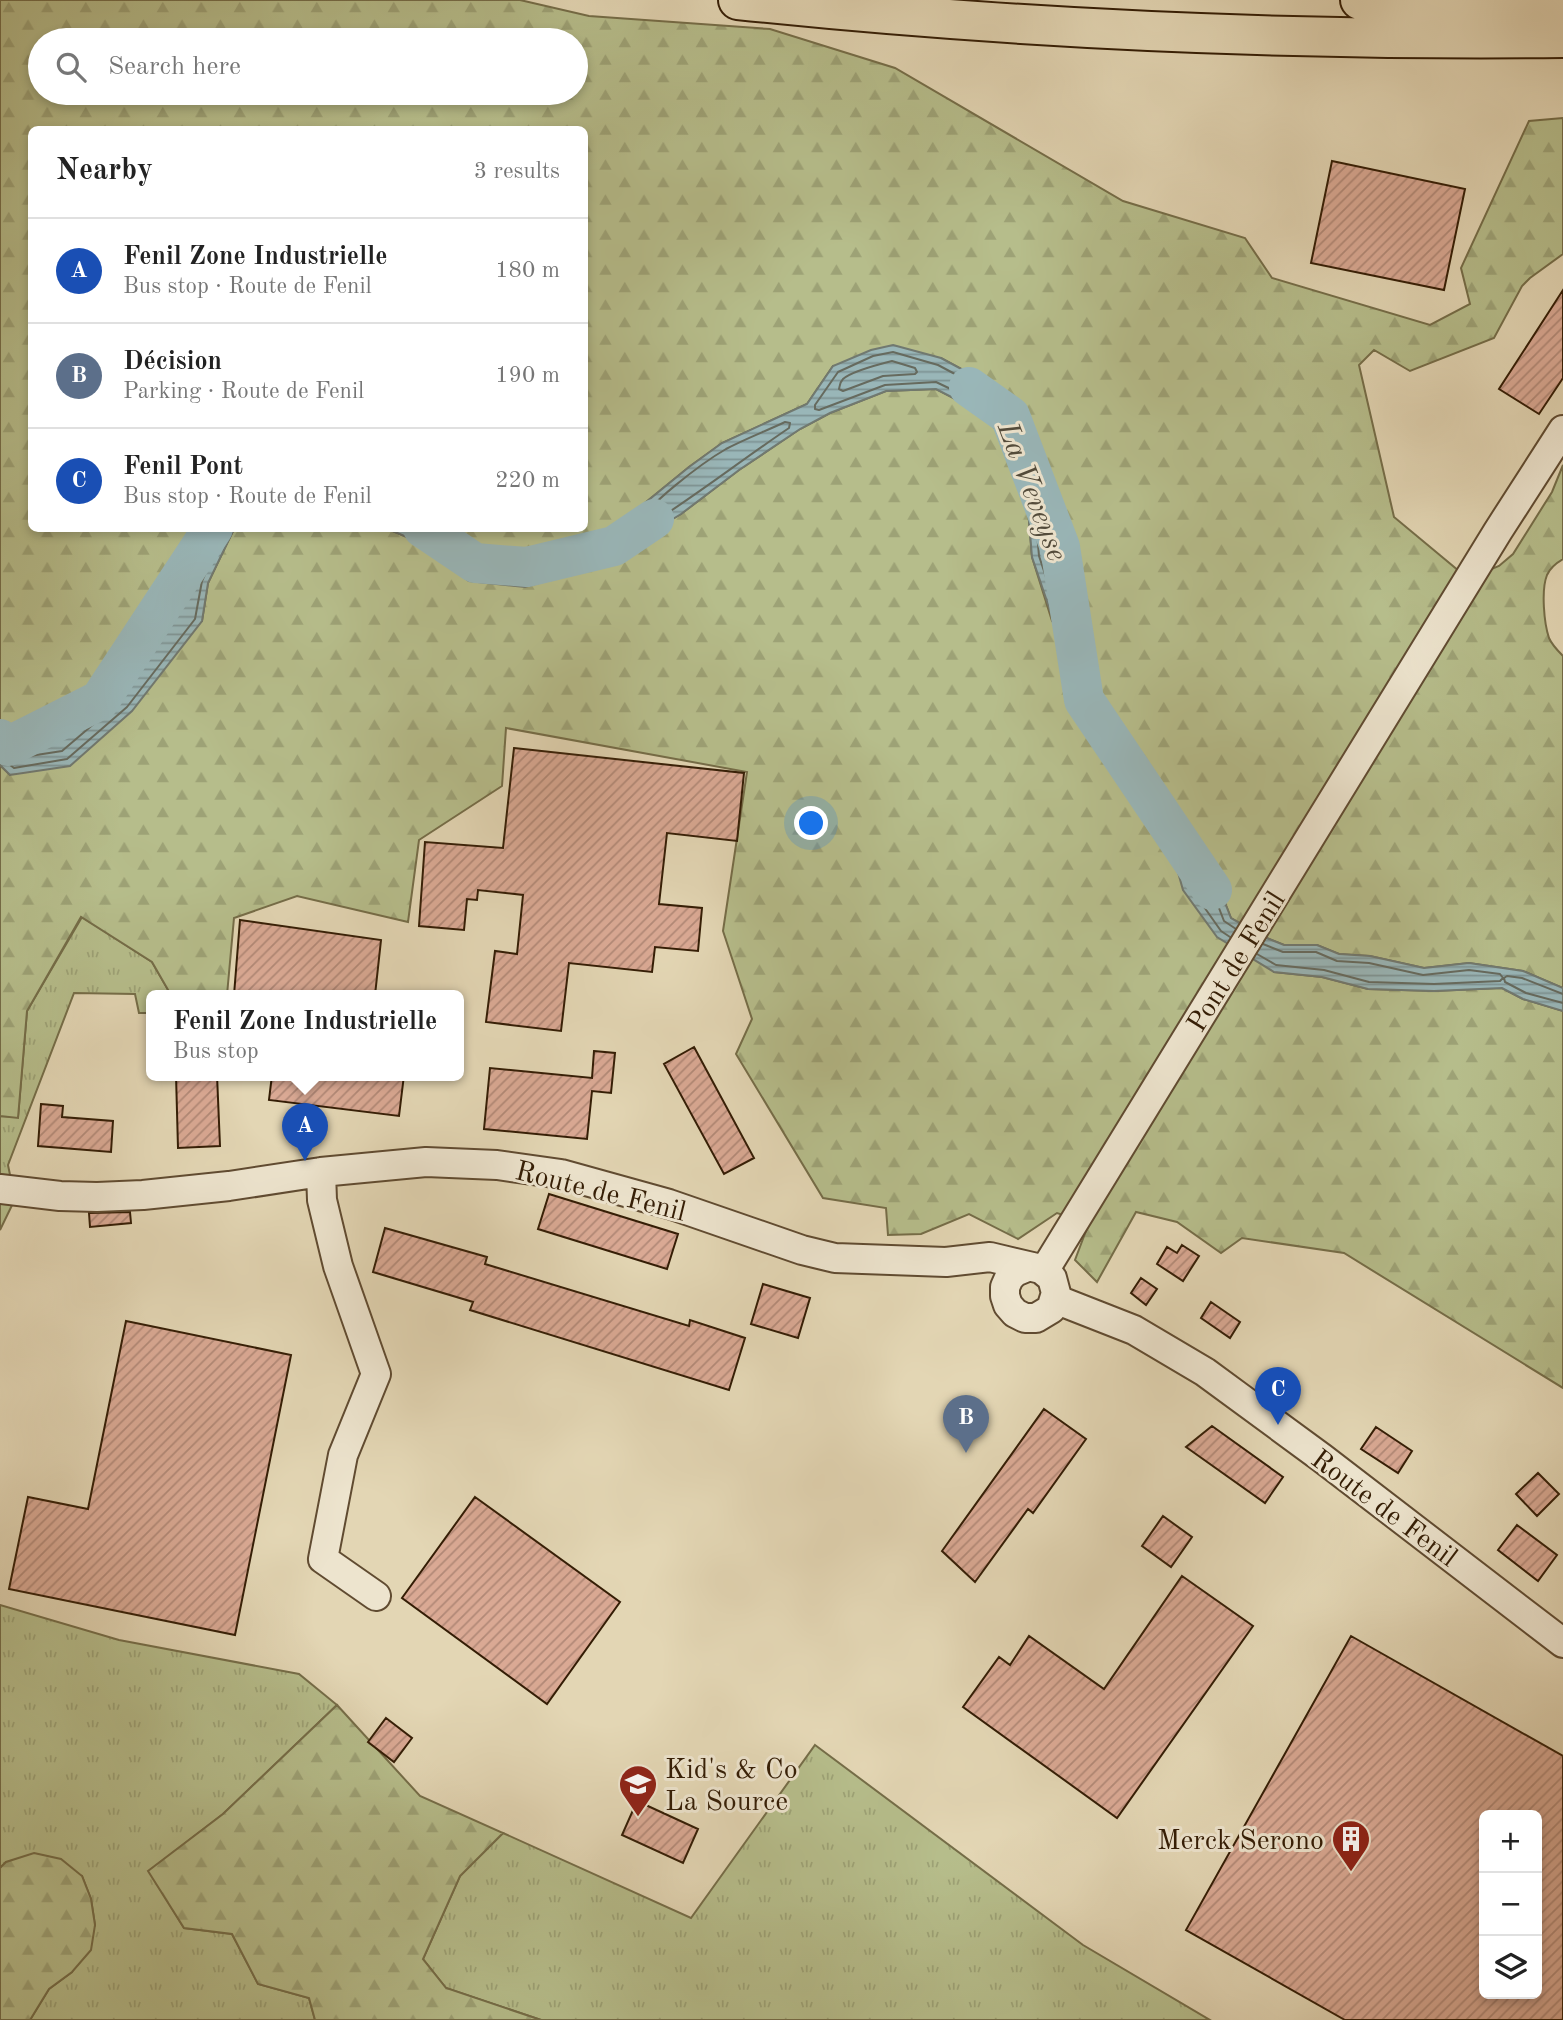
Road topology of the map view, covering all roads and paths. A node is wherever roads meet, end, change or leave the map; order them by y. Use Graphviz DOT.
graph roads {
  1 [pos="738,0"];
  2 [pos="1360,0"];
  3 [pos="1563,0"];
  4 [pos="1563,38"];
  5 [pos="1563,430"];
  6 [pos="321,1172"];
  7 [pos="0,1189"];
  8 [pos="946,1262"];
  9 [pos="1036,1269"];
  10 [pos="1005,1296"];
  11 [pos="1055,1298"];
  12 [pos="376,1596"];
  13 [pos="1563,1643"];
  1 -- 4 [label="highway"];
  2 -- 3 [label="highway"];
  5 -- 9 [label="street, Pont de Fenil"];
  6 -- 7 [label="street, Route de Fenil"];
  6 -- 8 [label="street, Route de Fenil"];
  6 -- 12 [label="street"];
  8 -- 9 [label="street, Route de Fenil"];
  8 -- 10 [label="street, Route de Fenil"];
  9 -- 10 [label="street"];
  9 -- 11 [label="street"];
  10 -- 11 [label="street"];
  11 -- 13 [label="street, Route de Fenil"];
}
